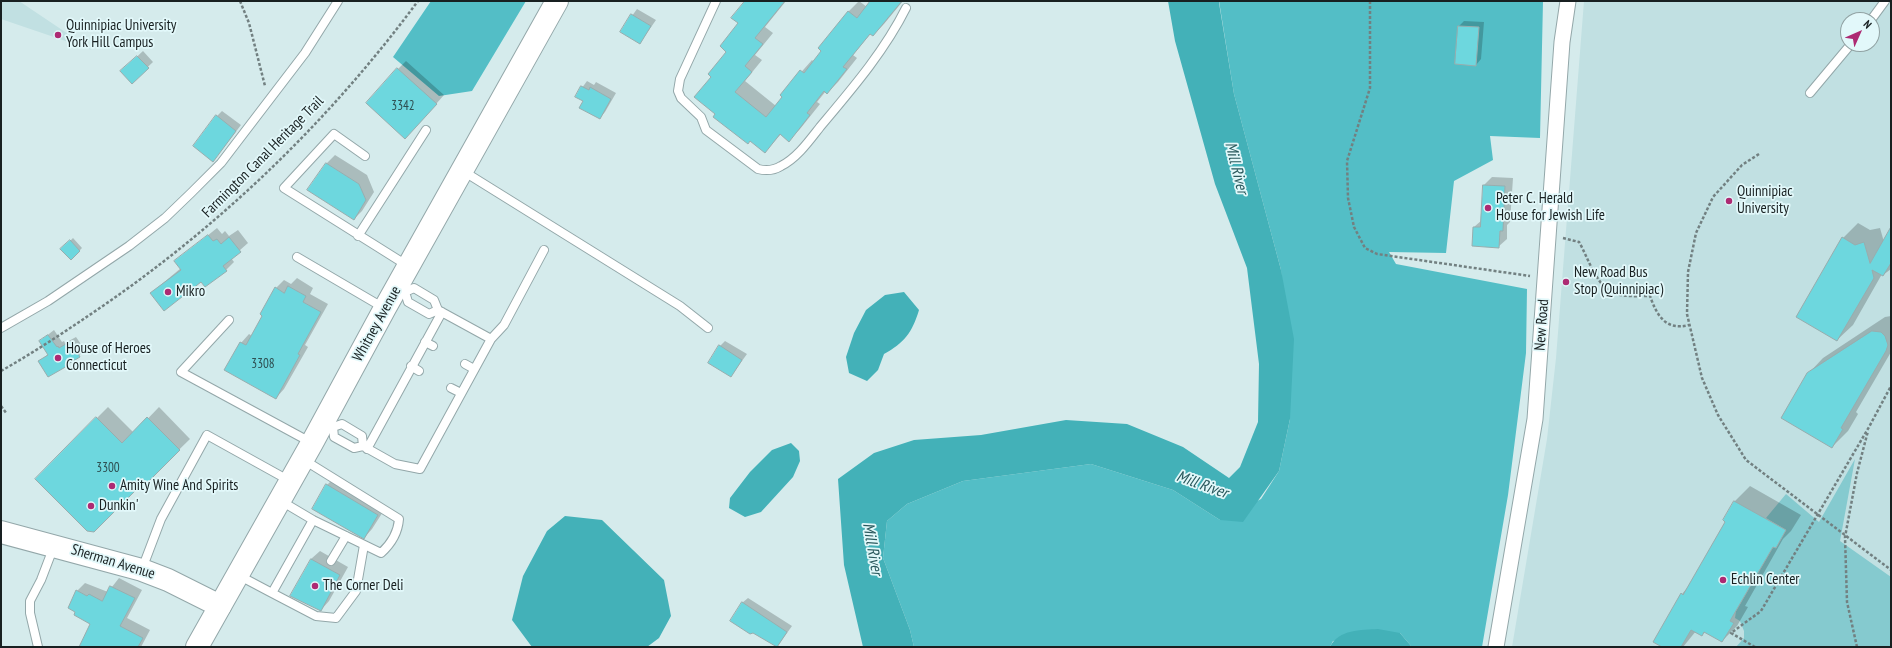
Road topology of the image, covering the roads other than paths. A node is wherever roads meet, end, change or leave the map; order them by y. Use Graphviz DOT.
graph roads {
  1 [pos="338,1"];
  2 [pos="557,1"];
  3 [pos="716,1"];
  4 [pos="1568,1"];
  5 [pos="1885,1"];
  6 [pos="906,8"];
  7 [pos="1877,12"];
  8 [pos="1844,52"];
  9 [pos="1810,93"];
  10 [pos="426,130"];
  11 [pos="365,156"];
  12 [pos="462,171"];
  13 [pos="358,236"];
  14 [pos="544,250"];
  15 [pos="297,257"];
  16 [pos="409,266"];
  17 [pos="401,290"];
  18 [pos="385,308"];
  19 [pos="440,311"];
  20 [pos="229,320"];
  21 [pos="1,328"];
  22 [pos="708,328"];
  23 [pos="491,339"];
  24 [pos="464,364"];
  25 [pos="474,369"];
  26 [pos="451,388"];
  27 [pos="461,393"];
  28 [pos="329,425"];
  29 [pos="365,448"];
  30 [pos="308,452"];
  31 [pos="291,481"];
  32 [pos="280,500"];
  33 [pos="313,520"];
  34 [pos="1,532"];
  35 [pos="346,536"];
  36 [pos="54,545"];
  37 [pos="364,545"];
  38 [pos="331,561"];
  39 [pos="142,570"];
  40 [pos="238,575"];
  41 [pos="272,593"];
  42 [pos="220,606"];
  43 [pos="38,647"];
  44 [pos="197,647"];
  45 [pos="1496,647"];
  1 -- 21 [label="lane"];
  2 -- 12 [label="main road, Whitney Avenue"];
  3 -- 6 [label="lane"];
  4 -- 45 [label="street, New Road"];
  5 -- 7 [label="lane"];
  8 -- 9 [label="lane"];
  10 -- 13 [label="lane"];
  11 -- 13 [label="lane"];
  12 -- 16 [label="main road, Whitney Avenue"];
  12 -- 22 [label="lane"];
  13 -- 16 [label="lane"];
  14 -- 23 [label="lane"];
  15 -- 18 [label="lane"];
  16 -- 17 [label="main road, Whitney Avenue"];
  17 -- 18 [label="main road, Whitney Avenue"];
  17 -- 19 [label="lane"];
  17 -- 19 [label="lane"];
  18 -- 28 [label="main road, Whitney Avenue"];
  19 -- 23 [label="lane"];
  19 -- 29 [label="lane"];
  20 -- 30 [label="lane"];
  23 -- 25 [label="lane"];
  24 -- 25 [label="lane"];
  25 -- 27 [label="lane"];
  26 -- 27 [label="lane"];
  27 -- 29 [label="lane"];
  28 -- 29 [label="lane"];
  28 -- 29 [label="lane"];
  28 -- 30 [label="main road, Whitney Avenue"];
  30 -- 31 [label="main road, Whitney Avenue"];
  30 -- 37 [label="lane"];
  31 -- 32 [label="main road, Whitney Avenue"];
  31 -- 39 [label="lane"];
  32 -- 33 [label="lane"];
  32 -- 40 [label="main road, Whitney Avenue"];
  33 -- 35 [label="lane"];
  33 -- 41 [label="lane"];
  34 -- 36 [label="main road, Sherman Avenue"];
  35 -- 37 [label="lane"];
  35 -- 38 [label="lane"];
  36 -- 39 [label="main road, Sherman Avenue"];
  36 -- 43 [label="lane"];
  37 -- 41 [label="lane"];
  39 -- 42 [label="main road, Sherman Avenue"];
  40 -- 41 [label="lane"];
  40 -- 42 [label="main road, Whitney Avenue"];
  42 -- 44 [label="main road, Whitney Avenue"];
}
